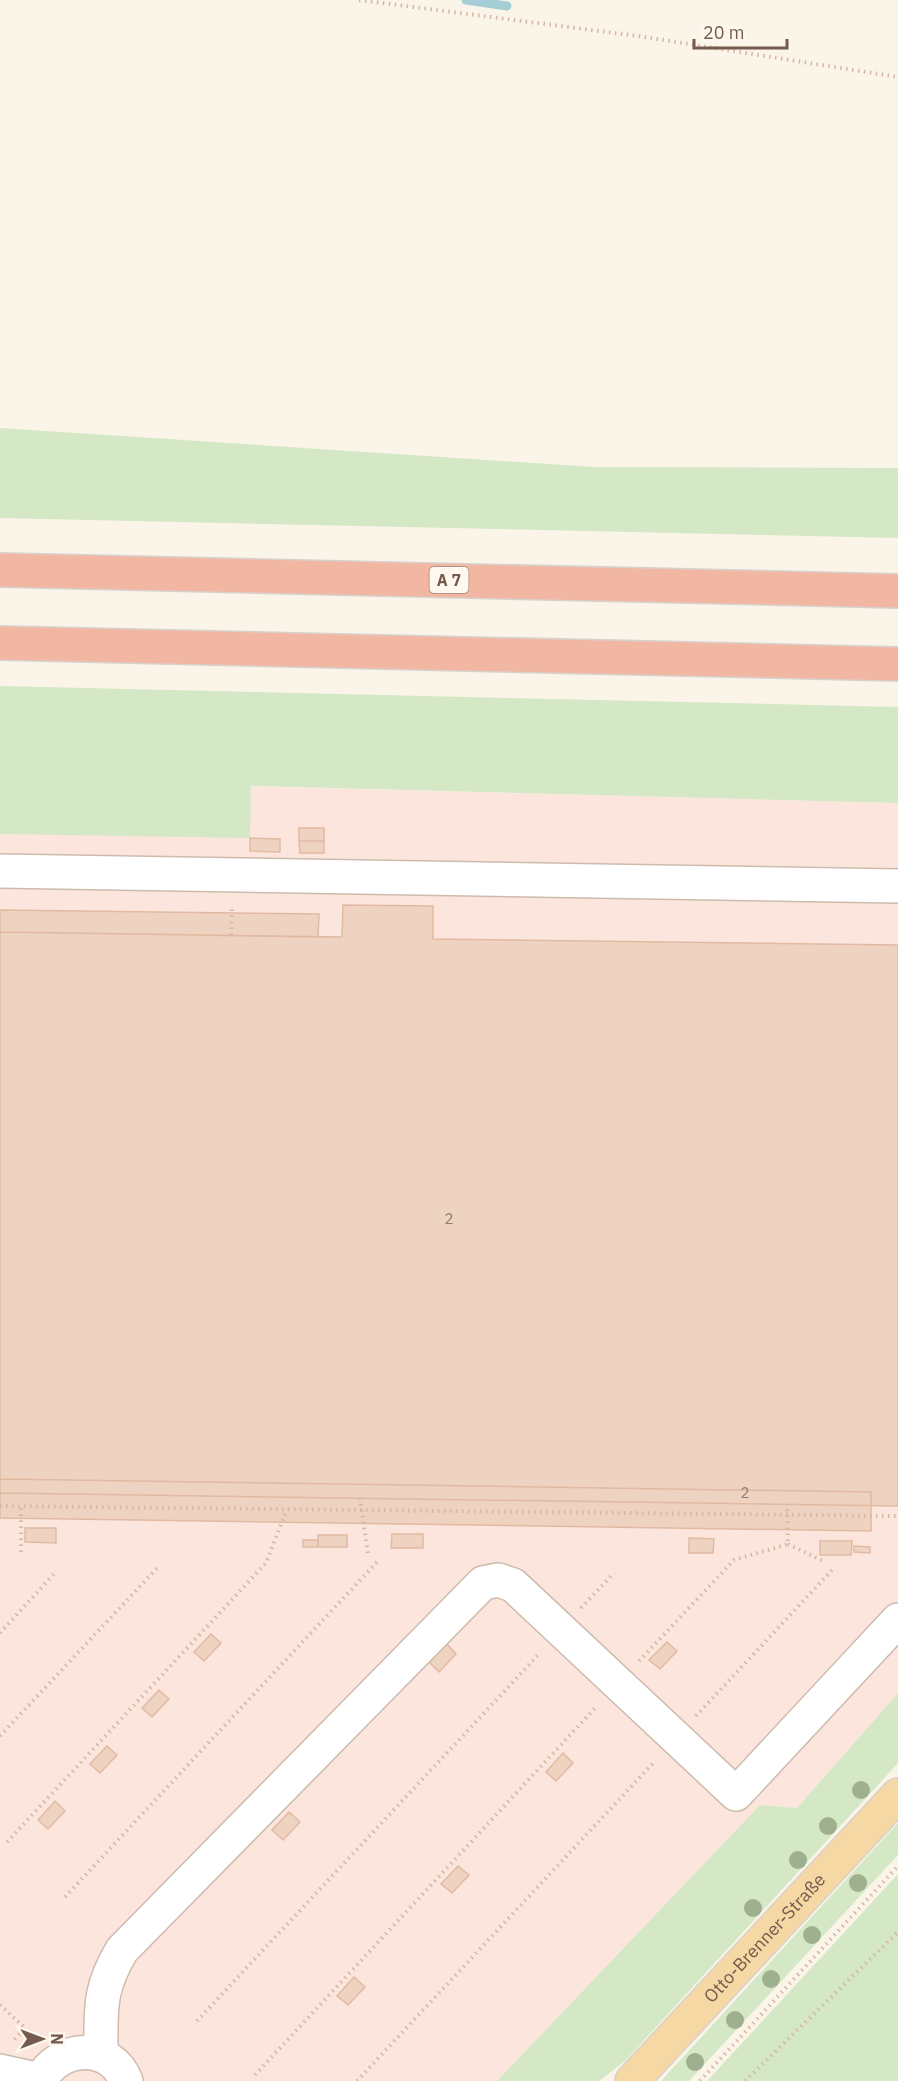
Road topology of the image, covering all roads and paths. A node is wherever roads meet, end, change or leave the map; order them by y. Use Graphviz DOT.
graph roads {
  1 [pos="359,0"];
  2 [pos="898,77"];
  3 [pos="0,570"];
  4 [pos="898,591"];
  5 [pos="0,643"];
  6 [pos="898,664"];
  7 [pos="0,871"];
  8 [pos="898,886"];
  9 [pos="360,1498"];
  10 [pos="787,1504"];
  11 [pos="0,1506"];
  12 [pos="21,1506"];
  13 [pos="287,1509"];
  14 [pos="360,1509"];
  15 [pos="787,1515"];
  16 [pos="898,1516"];
  17 [pos="788,1544"];
  18 [pos="21,1552"];
  19 [pos="368,1554"];
  20 [pos="377,1562"];
  21 [pos="825,1562"];
  22 [pos="158,1567"];
  23 [pos="832,1569"];
  24 [pos="54,1574"];
  25 [pos="614,1574"];
  26 [pos="898,1620"];
  27 [pos="561,1630"];
  28 [pos="0,1633"];
  29 [pos="618,1684"];
  30 [pos="0,1736"];
  31 [pos="676,1738"];
  32 [pos="898,1795"];
  33 [pos="7,1842"];
  34 [pos="898,1866"];
  35 [pos="65,1897"];
  36 [pos="898,1932"];
  37 [pos="197,2021"];
  38 [pos="87,2054"];
  39 [pos="0,2072"];
  40 [pos="255,2075"];
  41 [pos="40,2080"];
  42 [pos="126,2081"];
  43 [pos="357,2081"];
  44 [pos="632,2081"];
  45 [pos="700,2081"];
  46 [pos="745,2081"];
  1 -- 2 [label="path"];
  3 -- 4 [label="highway, A 7"];
  5 -- 6 [label="highway"];
  7 -- 8 [label="street"];
  9 -- 14 [label="path"];
  10 -- 15 [label="path"];
  11 -- 12 [label="path"];
  12 -- 13 [label="path"];
  12 -- 18 [label="path"];
  13 -- 14 [label="path"];
  13 -- 33 [label="path"];
  14 -- 15 [label="path"];
  14 -- 19 [label="path"];
  15 -- 16 [label="path"];
  15 -- 17 [label="path"];
  17 -- 21 [label="path"];
  17 -- 29 [label="path"];
  20 -- 35 [label="path"];
  22 -- 30 [label="path"];
  23 -- 31 [label="path"];
  24 -- 28 [label="path"];
  25 -- 27 [label="path"];
  26 -- 31 [label="street"];
  27 -- 29 [label="street"];
  27 -- 37 [label="path"];
  27 -- 38 [label="street"];
  29 -- 31 [label="street"];
  29 -- 40 [label="path"];
  31 -- 43 [label="path"];
  32 -- 44 [label="main road, Otto-Brenner-Straße"];
  34 -- 45 [label="path"];
  36 -- 46 [label="path"];
  38 -- 41 [label="street"];
  38 -- 42 [label="street"];
  39 -- 41 [label="street"];
}
